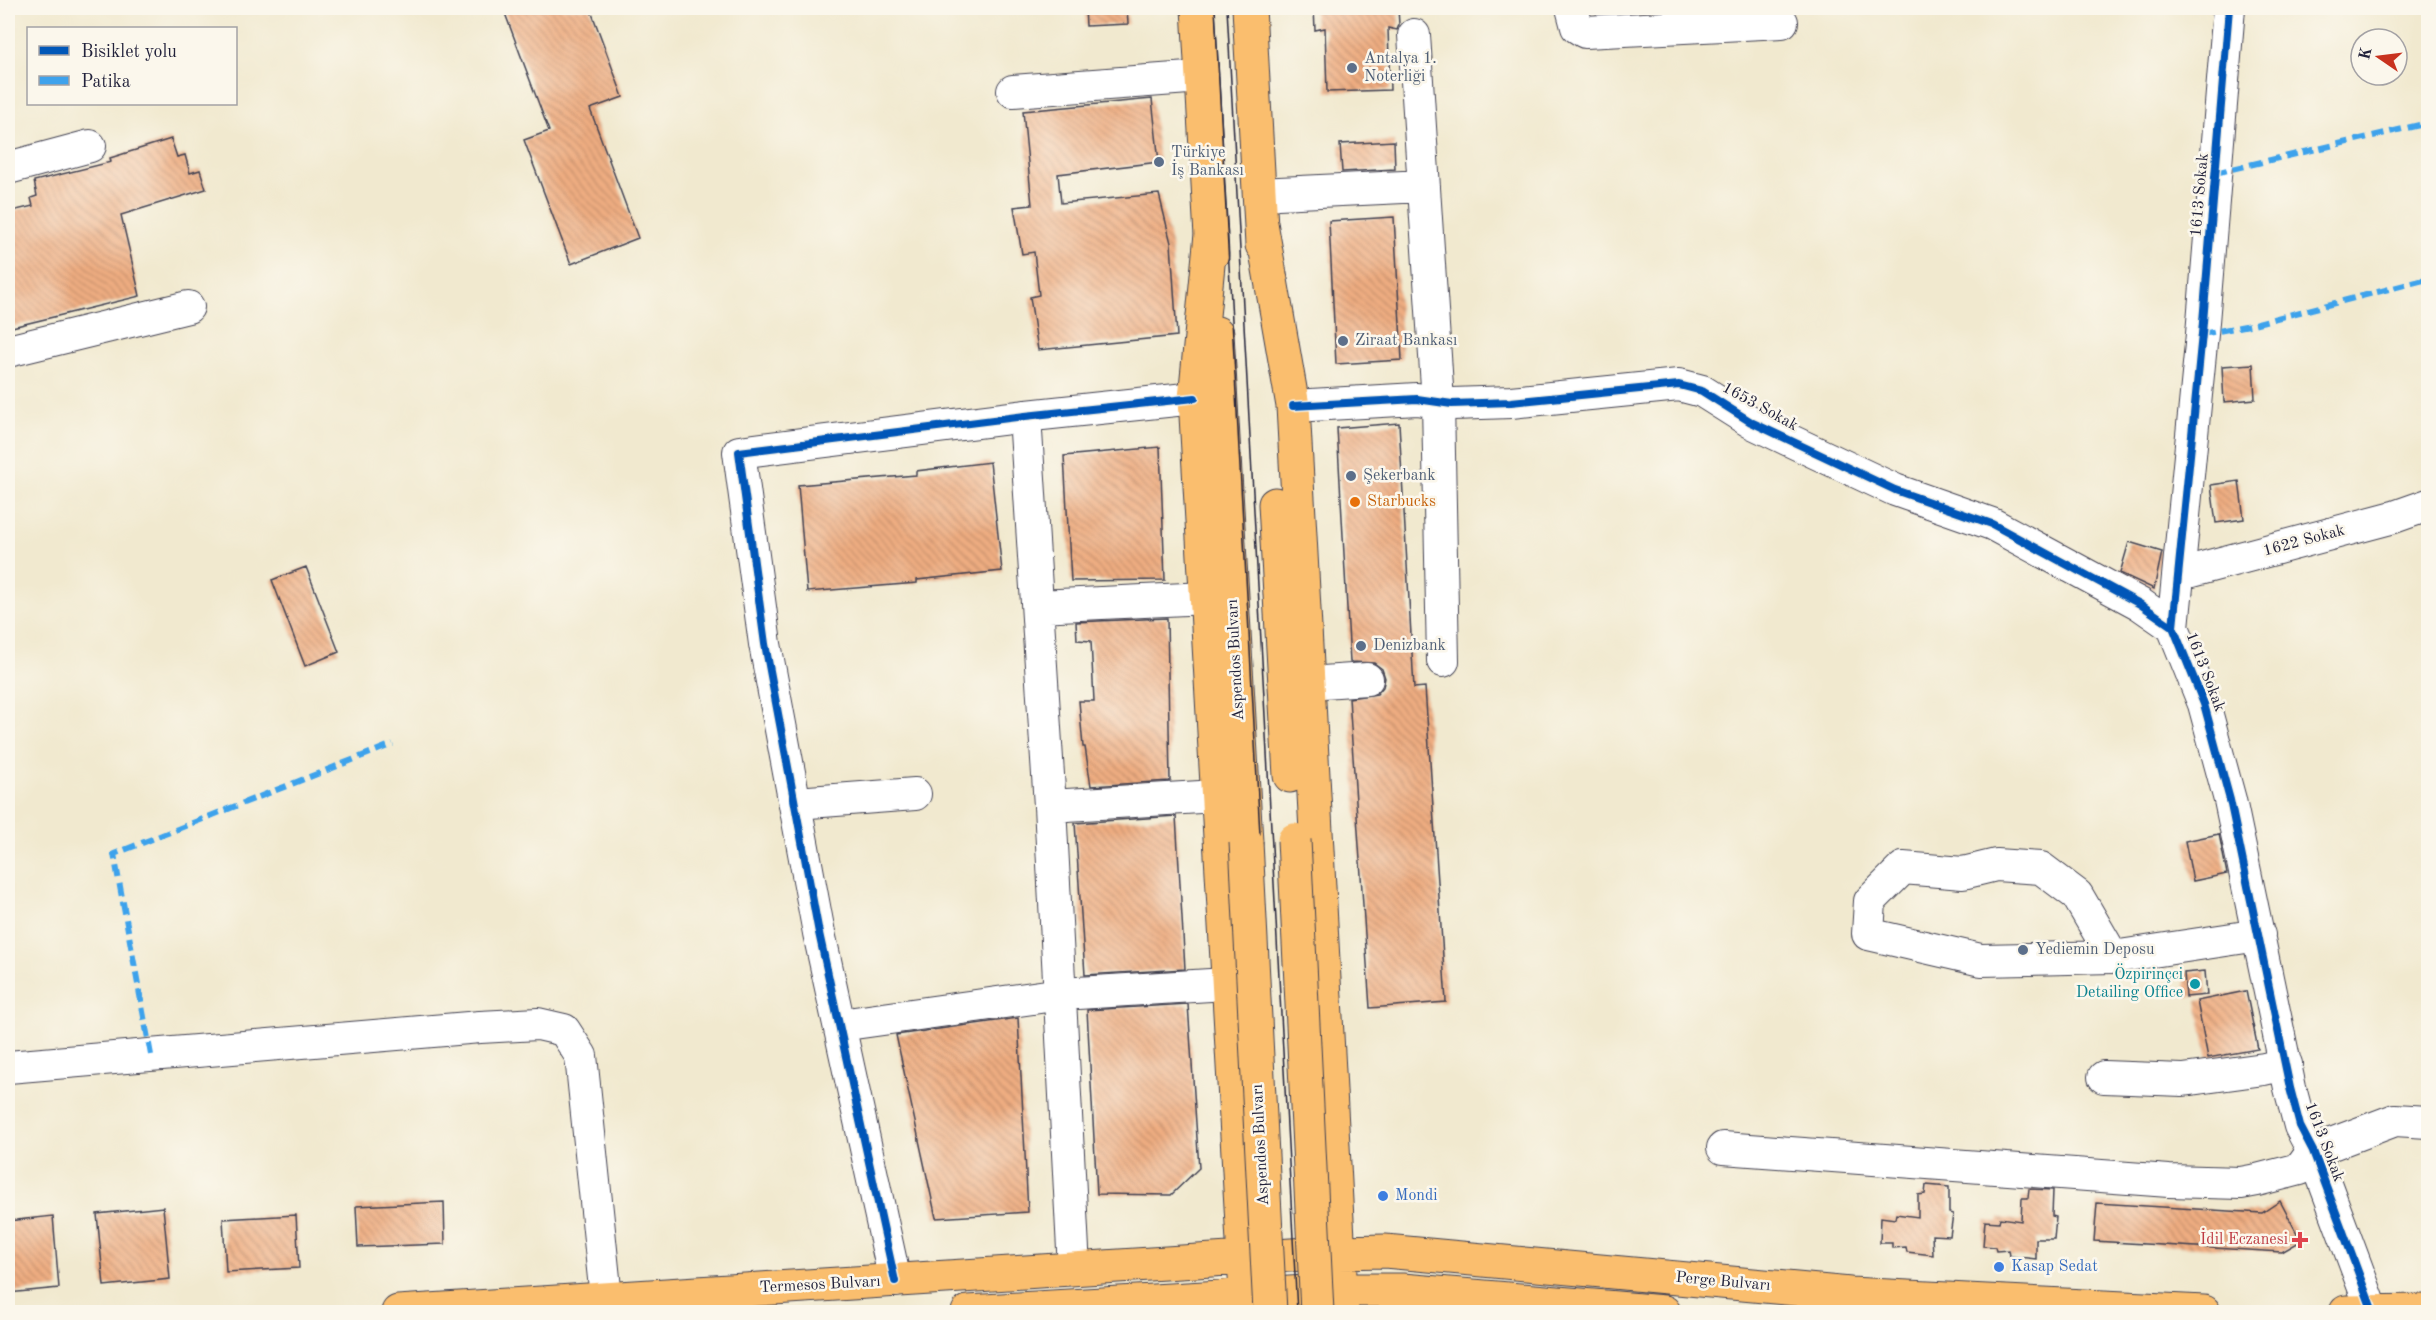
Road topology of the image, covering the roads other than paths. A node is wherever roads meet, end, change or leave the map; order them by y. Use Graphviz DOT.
graph roads {
  1 [pos="1198,8"];
  2 [pos="1249,8"];
  3 [pos="1572,8"];
  4 [pos="2229,8"];
  5 [pos="1782,22"];
  6 [pos="1414,35"];
  7 [pos="1202,77"];
  8 [pos="1013,91"];
  9 [pos="90,146"];
  10 [pos="8,168"];
  11 [pos="1424,186"];
  12 [pos="1260,209"];
  13 [pos="1211,234"];
  14 [pos="188,307"];
  15 [pos="8,351"];
  16 [pos="1195,398"];
  17 [pos="1438,402"];
  18 [pos="1293,406"];
  19 [pos="1025,416"];
  20 [pos="2428,505"];
  21 [pos="2180,574"];
  22 [pos="1207,598"];
  23 [pos="1038,606"];
  24 [pos="2173,627"];
  25 [pos="1443,661"];
  26 [pos="1367,679"];
  27 [pos="1308,683"];
  28 [pos="915,794"];
  29 [pos="1217,796"];
  30 [pos="796,803"];
  31 [pos="1050,806"];
  32 [pos="2259,935"];
  33 [pos="2113,957"];
  34 [pos="1227,984"];
  35 [pos="1061,994"];
  36 [pos="840,1025"];
  37 [pos="2286,1064"];
  38 [pos="8,1067"];
  39 [pos="2104,1077"];
  40 [pos="2428,1122"];
  41 [pos="1723,1148"];
  42 [pos="2313,1151"];
  43 [pos="1335,1192"];
  44 [pos="1240,1205"];
  45 [pos="1338,1252"];
  46 [pos="1243,1258"];
  47 [pos="1074,1269"];
  48 [pos="895,1281"];
  49 [pos="606,1298"];
  50 [pos="1341,1301"];
  51 [pos="1254,1307"];
  52 [pos="2364,1307"];
  53 [pos="1086,1309"];
  54 [pos="1601,1310"];
  55 [pos="2428,1311"];
  56 [pos="398,1312"];
  57 [pos="968,1312"];
  58 [pos="1317,1312"];
  59 [pos="1665,1312"];
  60 [pos="2204,1312"];
  1 -- 7 [label="main road, Aspendos Bulvarı"];
  2 -- 12 [label="main road"];
  3 -- 5 [label="street"];
  4 -- 21 [label="street, 1613 Sokak"];
  6 -- 11 [label="street"];
  7 -- 8 [label="street"];
  7 -- 13 [label="main road, Aspendos Bulvarı"];
  9 -- 10 [label="street"];
  11 -- 12 [label="street"];
  11 -- 17 [label="street"];
  12 -- 18 [label="main road"];
  12 -- 58 [label="main road, bridge"];
  13 -- 16 [label="main road"];
  13 -- 51 [label="main road, Aspendos Bulvarı, bridge"];
  14 -- 15 [label="street"];
  16 -- 19 [label="street"];
  16 -- 22 [label="main road"];
  17 -- 18 [label="street, 1653 Sokak"];
  17 -- 24 [label="street, 1653 Sokak"];
  17 -- 25 [label="street"];
  18 -- 27 [label="main road"];
  19 -- 23 [label="street"];
  19 -- 30 [label="street"];
  20 -- 21 [label="street, 1622 Sokak"];
  21 -- 24 [label="street, 1613 Sokak"];
  22 -- 23 [label="street"];
  22 -- 29 [label="main road"];
  23 -- 31 [label="street"];
  24 -- 32 [label="street, 1613 Sokak"];
  26 -- 27 [label="street"];
  27 -- 43 [label="main road"];
  28 -- 30 [label="street"];
  29 -- 31 [label="street"];
  29 -- 34 [label="main road"];
  30 -- 36 [label="street"];
  31 -- 35 [label="street"];
  32 -- 33 [label="street"];
  32 -- 37 [label="street, 1613 Sokak"];
  33 -- 33 [label="street"];
  34 -- 35 [label="street"];
  34 -- 44 [label="main road"];
  35 -- 36 [label="street"];
  35 -- 47 [label="street"];
  36 -- 48 [label="street"];
  37 -- 39 [label="street"];
  37 -- 42 [label="street, 1613 Sokak"];
  38 -- 49 [label="street"];
  40 -- 42 [label="street"];
  41 -- 42 [label="street"];
  42 -- 52 [label="street, 1613 Sokak"];
  43 -- 44 [label="main road"];
  43 -- 45 [label="main road"];
  44 -- 46 [label="main road"];
  45 -- 46 [label="main road, Perge Bulvarı"];
  45 -- 50 [label="main road"];
  45 -- 60 [label="main road, Perge Bulvarı"];
  46 -- 47 [label="main road, Termesos Bulvarı"];
  46 -- 51 [label="main road"];
  47 -- 48 [label="main road, Termesos Bulvarı"];
  48 -- 49 [label="main road, Termesos Bulvarı"];
  49 -- 56 [label="main road, Termesos Bulvarı"];
  50 -- 51 [label="main road"];
  50 -- 54 [label="main road"];
  51 -- 53 [label="main road"];
  52 -- 55 [label="main road"];
  53 -- 57 [label="main road"];
  54 -- 59 [label="main road"];
}
